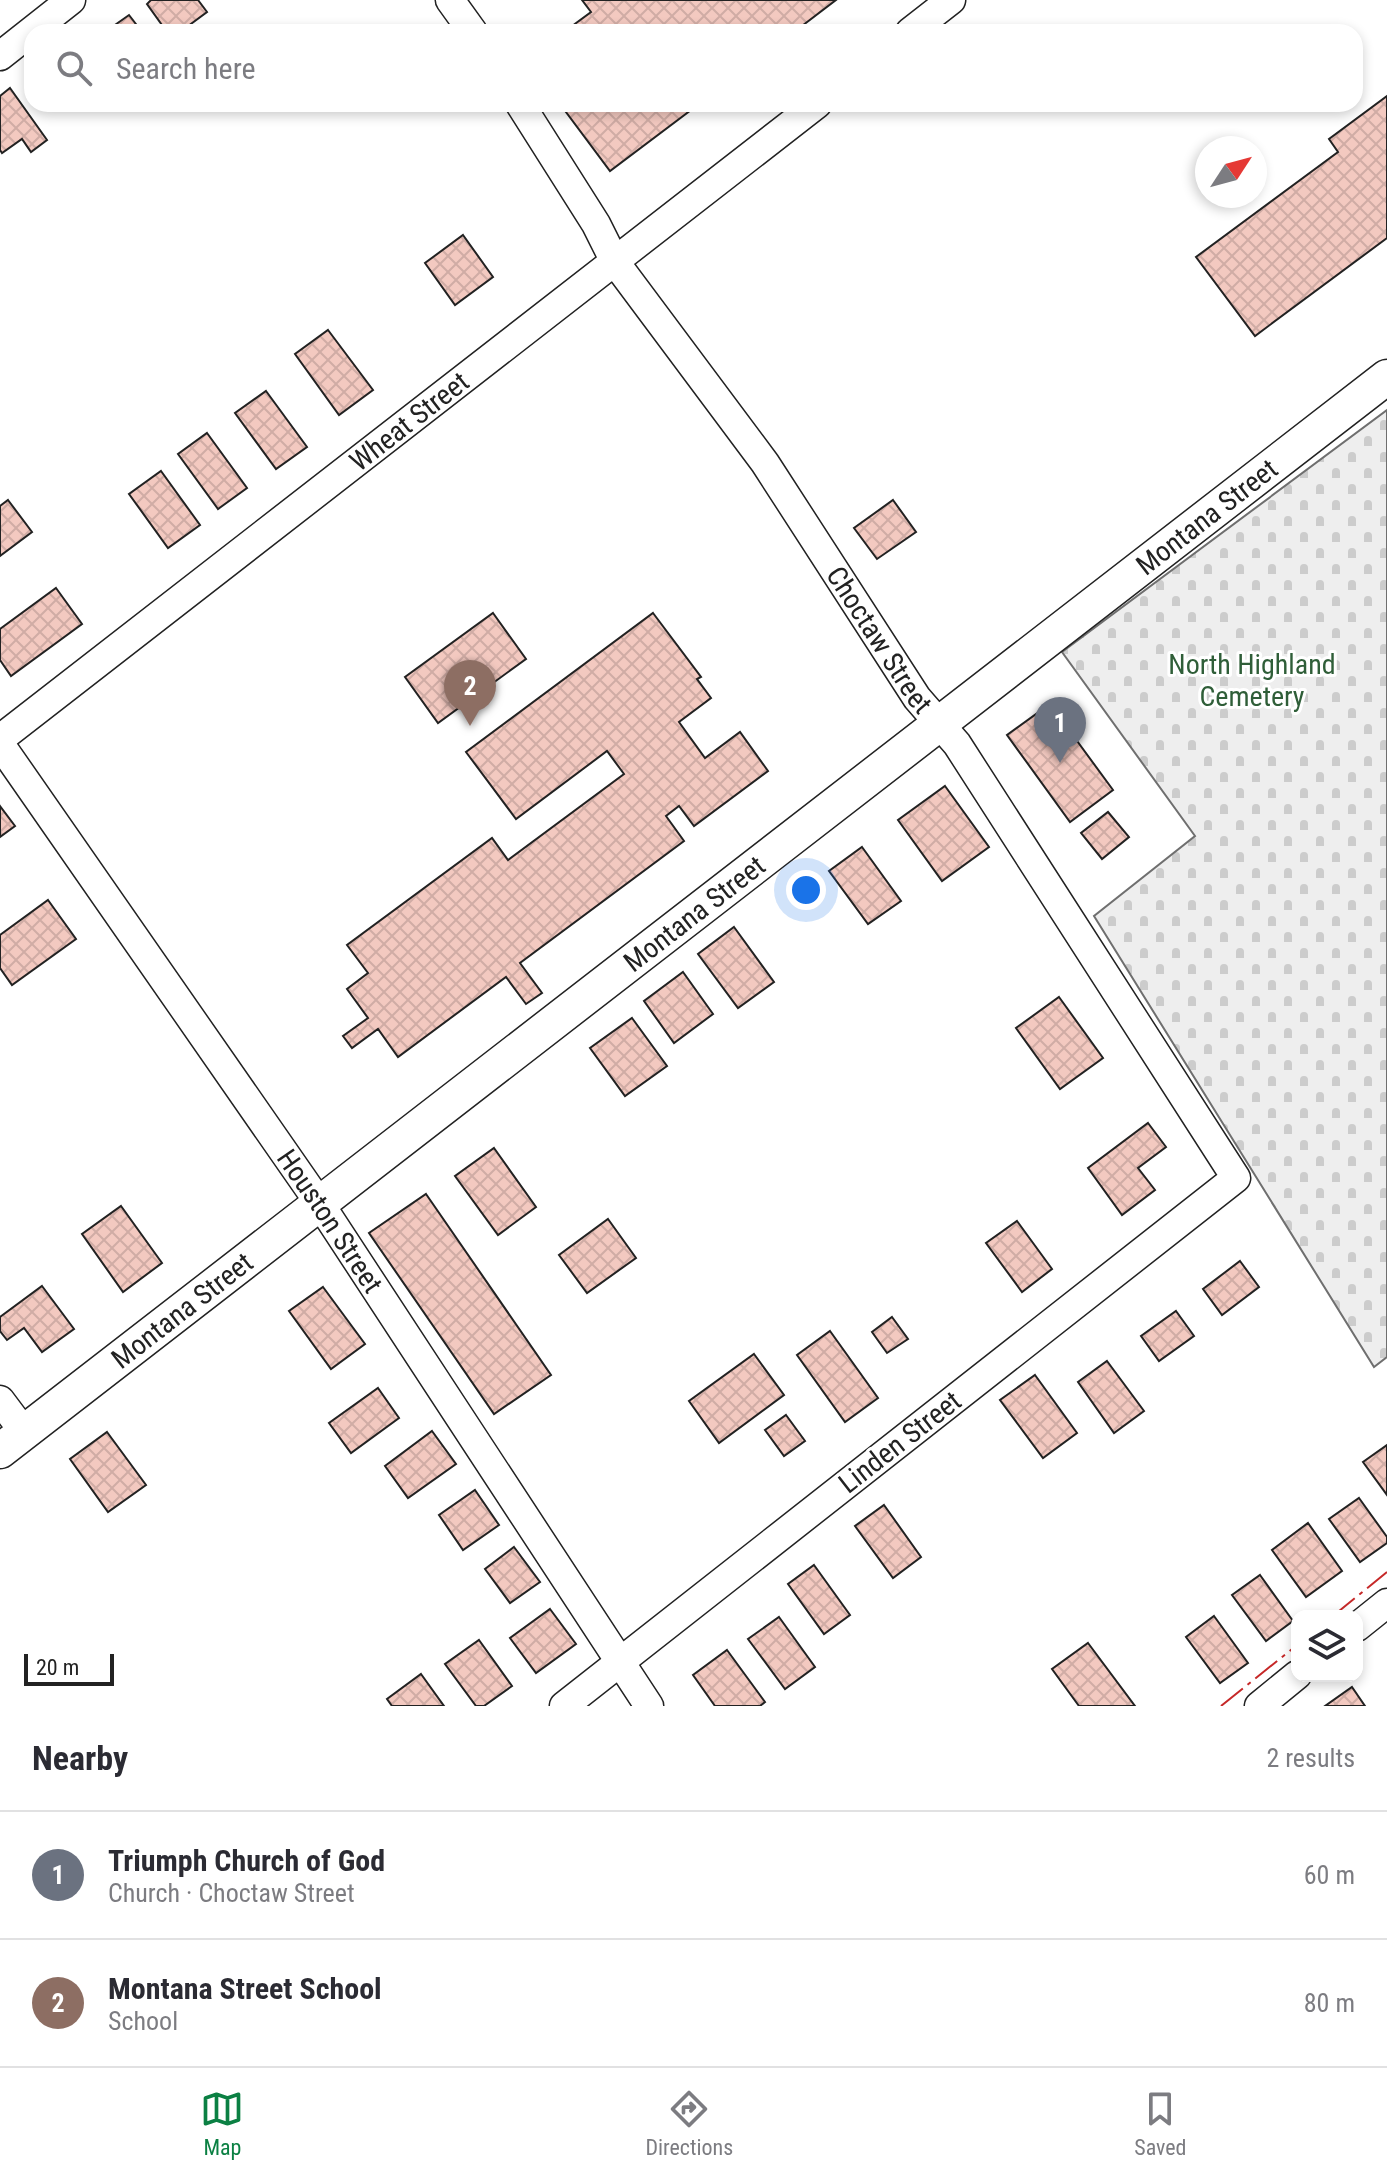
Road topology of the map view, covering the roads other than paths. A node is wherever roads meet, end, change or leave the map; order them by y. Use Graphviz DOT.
graph roads {
  1 [pos="71,0"];
  2 [pos="450,0"];
  3 [pos="951,0"];
  4 [pos="41,24"];
  5 [pos="467,24"];
  6 [pos="920,24"];
  7 [pos="24,37"];
  8 [pos="0,56"];
  9 [pos="525,112"];
  10 [pos="807,112"];
  11 [pos="615,262"];
  12 [pos="1387,377"];
  13 [pos="938,723"];
  14 [pos="0,741"];
  15 [pos="1236,1178"];
  16 [pos="320,1204"];
  17 [pos="0,1400"];
  18 [pos="12,1442"];
  19 [pos="1387,1603"];
  20 [pos="1363,1622"];
  21 [pos="620,1662"];
  22 [pos="1291,1680"];
  23 [pos="564,1706"];
  24 [pos="649,1706"];
  25 [pos="1259,1706"];
  1 -- 4 [label="street"];
  2 -- 5 [label="street"];
  3 -- 6 [label="street"];
  7 -- 8 [label="street"];
  9 -- 11 [label="street, Choctaw Street"];
  10 -- 11 [label="street, Wheat Street"];
  11 -- 13 [label="street, Choctaw Street"];
  11 -- 14 [label="street, Wheat Street"];
  12 -- 13 [label="street, Montana Street"];
  13 -- 15 [label="street, Choctaw Street"];
  13 -- 16 [label="street, Montana Street"];
  14 -- 16 [label="street, Houston Street"];
  15 -- 21 [label="street, Linden Street"];
  16 -- 18 [label="street, Montana Street"];
  16 -- 21 [label="street, Houston Street"];
  17 -- 18 [label="street"];
  19 -- 20 [label="street"];
  21 -- 23 [label="street, Linden Street"];
  21 -- 24 [label="street, Houston Street"];
  22 -- 25 [label="street"];
}
